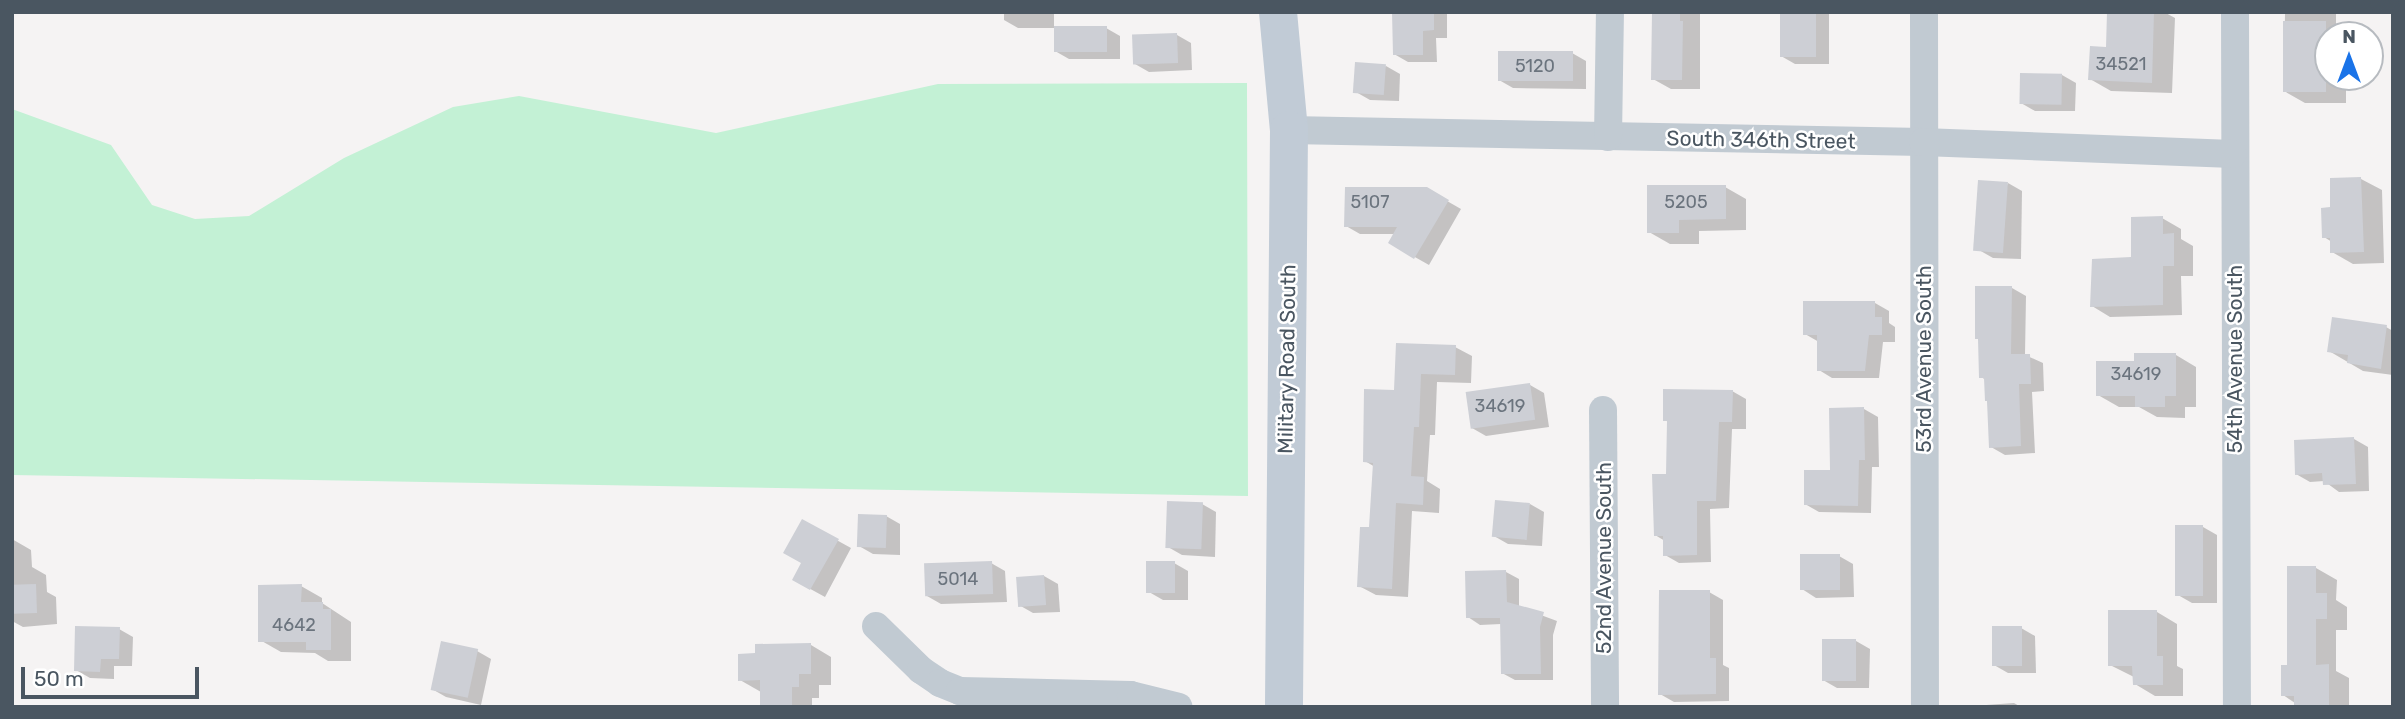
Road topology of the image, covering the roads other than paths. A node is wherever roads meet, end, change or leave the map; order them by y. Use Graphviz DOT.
graph roads {
  1 [pos="1278,12"];
  2 [pos="1610,12"];
  3 [pos="1924,12"];
  4 [pos="2235,12"];
  5 [pos="1289,130"];
  6 [pos="1608,137"];
  7 [pos="1923,142"];
  8 [pos="2233,154"];
  9 [pos="1603,410"];
  10 [pos="876,626"];
  11 [pos="1180,707"];
  12 [pos="1284,707"];
  13 [pos="1605,707"];
  14 [pos="1924,707"];
  15 [pos="2237,707"];
  1 -- 5 [label="main road, Military Road South"];
  2 -- 6 [label="street"];
  3 -- 7 [label="street, 53rd Avenue South"];
  4 -- 8 [label="street, 54th Avenue South"];
  5 -- 6 [label="street, South 346th Street"];
  5 -- 12 [label="main road, Military Road South"];
  6 -- 7 [label="street, South 346th Street"];
  7 -- 8 [label="street, South 346th Street"];
  7 -- 14 [label="street, 53rd Avenue South"];
  8 -- 15 [label="street, 54th Avenue South"];
  9 -- 13 [label="street, 52nd Avenue South"];
  10 -- 11 [label="street"];
}
